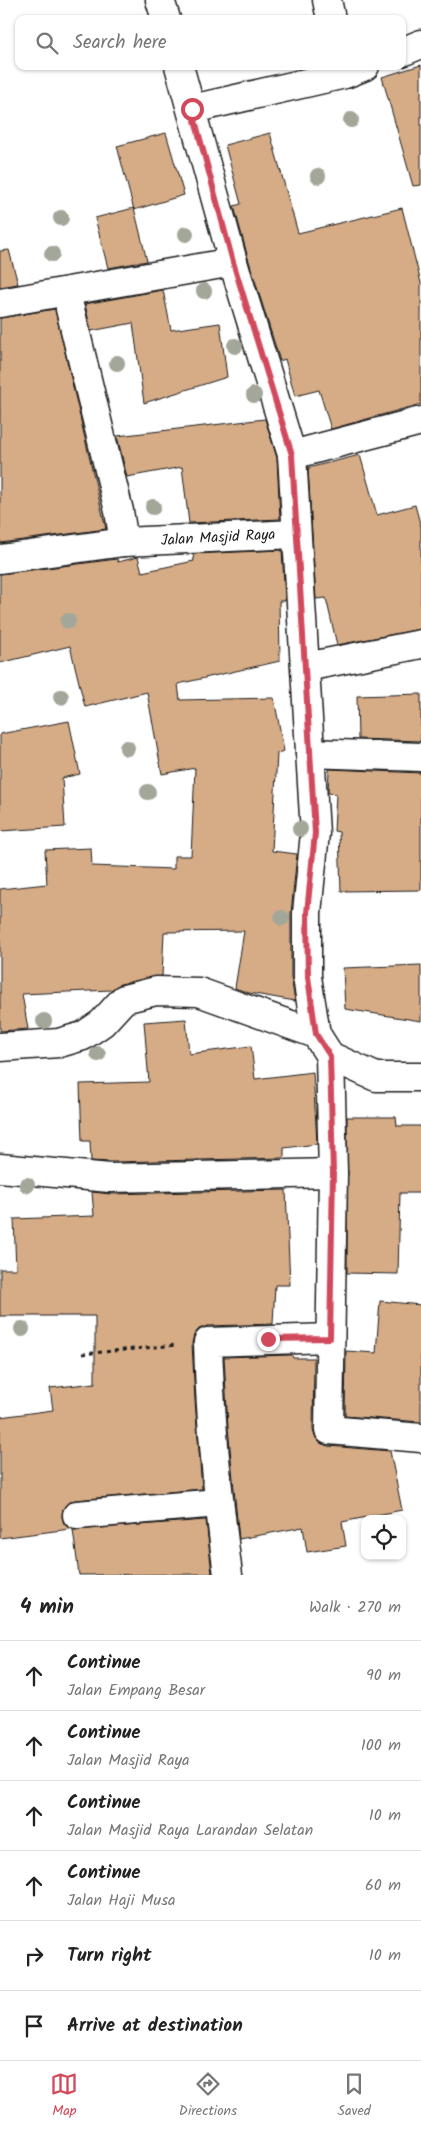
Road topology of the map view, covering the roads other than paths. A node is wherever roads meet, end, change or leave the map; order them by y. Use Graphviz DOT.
graph roads {
  1 [pos="160,0"];
  2 [pos="327,0"];
  3 [pos="165,15"];
  4 [pos="330,15"];
  5 [pos="421,44"];
  6 [pos="406,50"];
  7 [pos="180,70"];
  8 [pos="347,70"];
  9 [pos="192,109"];
  10 [pos="233,262"];
  11 [pos="0,303"];
  12 [pos="70,309"];
  13 [pos="421,421"];
  14 [pos="292,455"];
  15 [pos="295,534"];
  16 [pos="124,542"];
  17 [pos="0,559"];
  18 [pos="421,644"];
  19 [pos="306,667"];
  20 [pos="310,754"];
  21 [pos="421,757"];
  22 [pos="323,1045"];
  23 [pos="0,1047"];
  24 [pos="421,1077"];
  25 [pos="0,1168"];
  26 [pos="333,1173"];
  27 [pos="330,1338"];
  28 [pos="421,1438"];
  29 [pos="218,1503"];
  30 [pos="77,1515"];
  31 [pos="228,1575"];
  1 -- 3 [label="street"];
  2 -- 4 [label="street"];
  5 -- 6 [label="street"];
  7 -- 9 [label="street"];
  8 -- 9 [label="street"];
  9 -- 10 [label="street"];
  10 -- 11 [label="street"];
  10 -- 14 [label="street"];
  12 -- 16 [label="street"];
  13 -- 14 [label="street"];
  14 -- 15 [label="street"];
  15 -- 16 [label="street, Jalan Masjid Raya"];
  15 -- 19 [label="street, Jalan Masjid Raya"];
  16 -- 17 [label="street, Jalan Masjid Raya"];
  18 -- 19 [label="street"];
  19 -- 20 [label="street, Jalan Masjid Raya"];
  20 -- 21 [label="street"];
  20 -- 22 [label="street, Jalan Masjid Raya"];
  22 -- 23 [label="street"];
  22 -- 24 [label="street"];
  22 -- 26 [label="street, Jalan Masjid Raya"];
  25 -- 26 [label="street"];
  26 -- 27 [label="street, Jalan Masjid Raya"];
  27 -- 28 [label="street, Jalan Masjid Raya"];
  27 -- 29 [label="street"];
  29 -- 30 [label="street"];
  29 -- 31 [label="street"];
}
